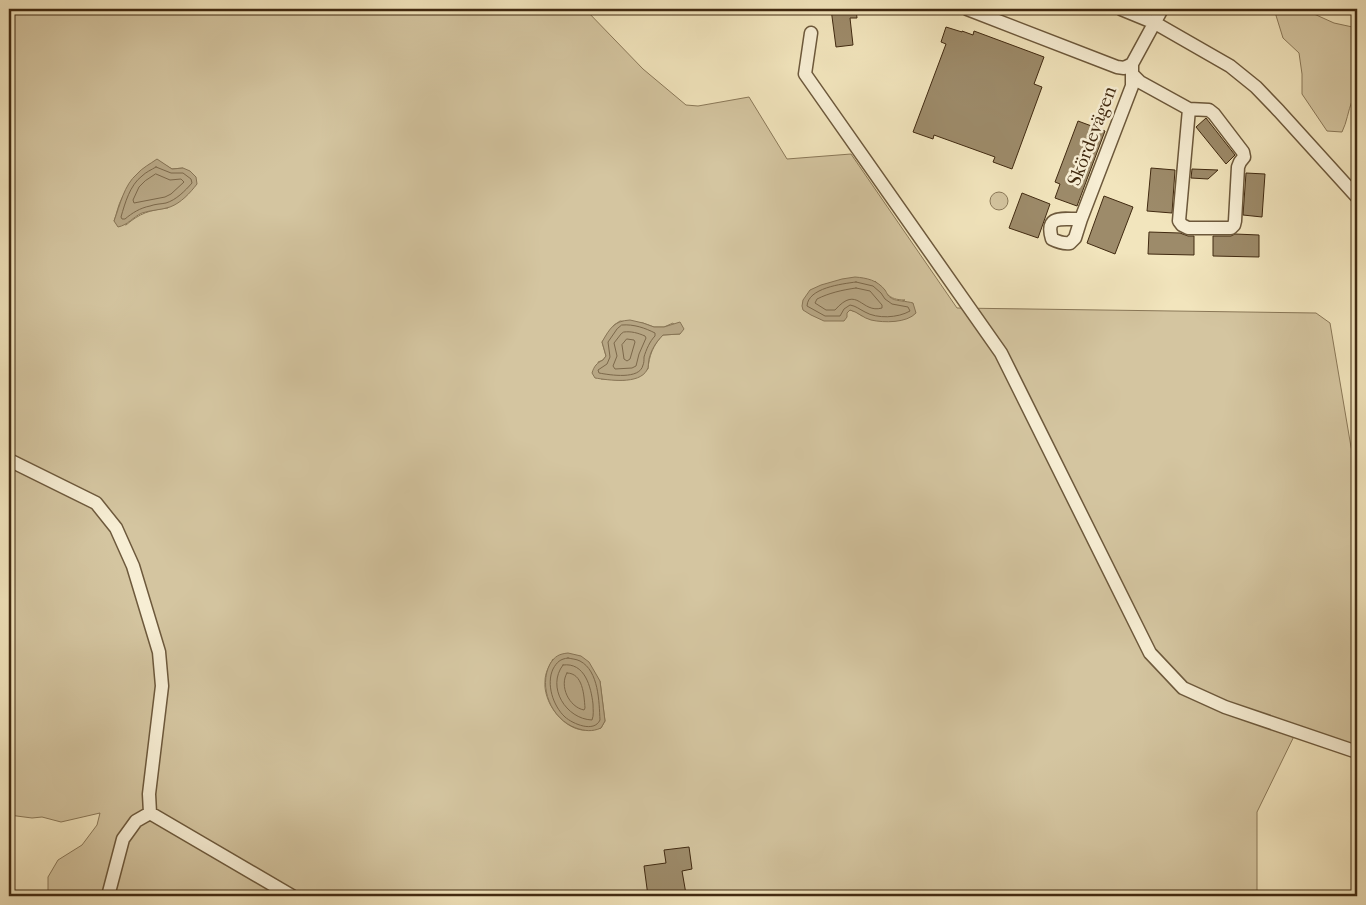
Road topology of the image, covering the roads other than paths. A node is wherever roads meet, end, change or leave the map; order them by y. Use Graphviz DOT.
graph roads {
  1 [pos="966,9"];
  2 [pos="1121,9"];
  3 [pos="1162,9"];
  4 [pos="1155,23"];
  5 [pos="811,33"];
  6 [pos="1132,69"];
  7 [pos="1189,109"];
  8 [pos="1357,197"];
  9 [pos="1080,219"];
  10 [pos="9,460"];
  11 [pos="1357,752"];
  12 [pos="150,813"];
  13 [pos="108,896"];
  14 [pos="292,896"];
  1 -- 6 [label="street"];
  2 -- 4 [label="street"];
  3 -- 4 [label="street, Skördevägen"];
  4 -- 6 [label="street, Skördevägen"];
  4 -- 8 [label="street"];
  5 -- 11 [label="street"];
  6 -- 7 [label="street"];
  6 -- 9 [label="street, Skördevägen"];
  7 -- 7 [label="street"];
  10 -- 12 [label="street"];
  12 -- 13 [label="street"];
  12 -- 14 [label="street"];
}
